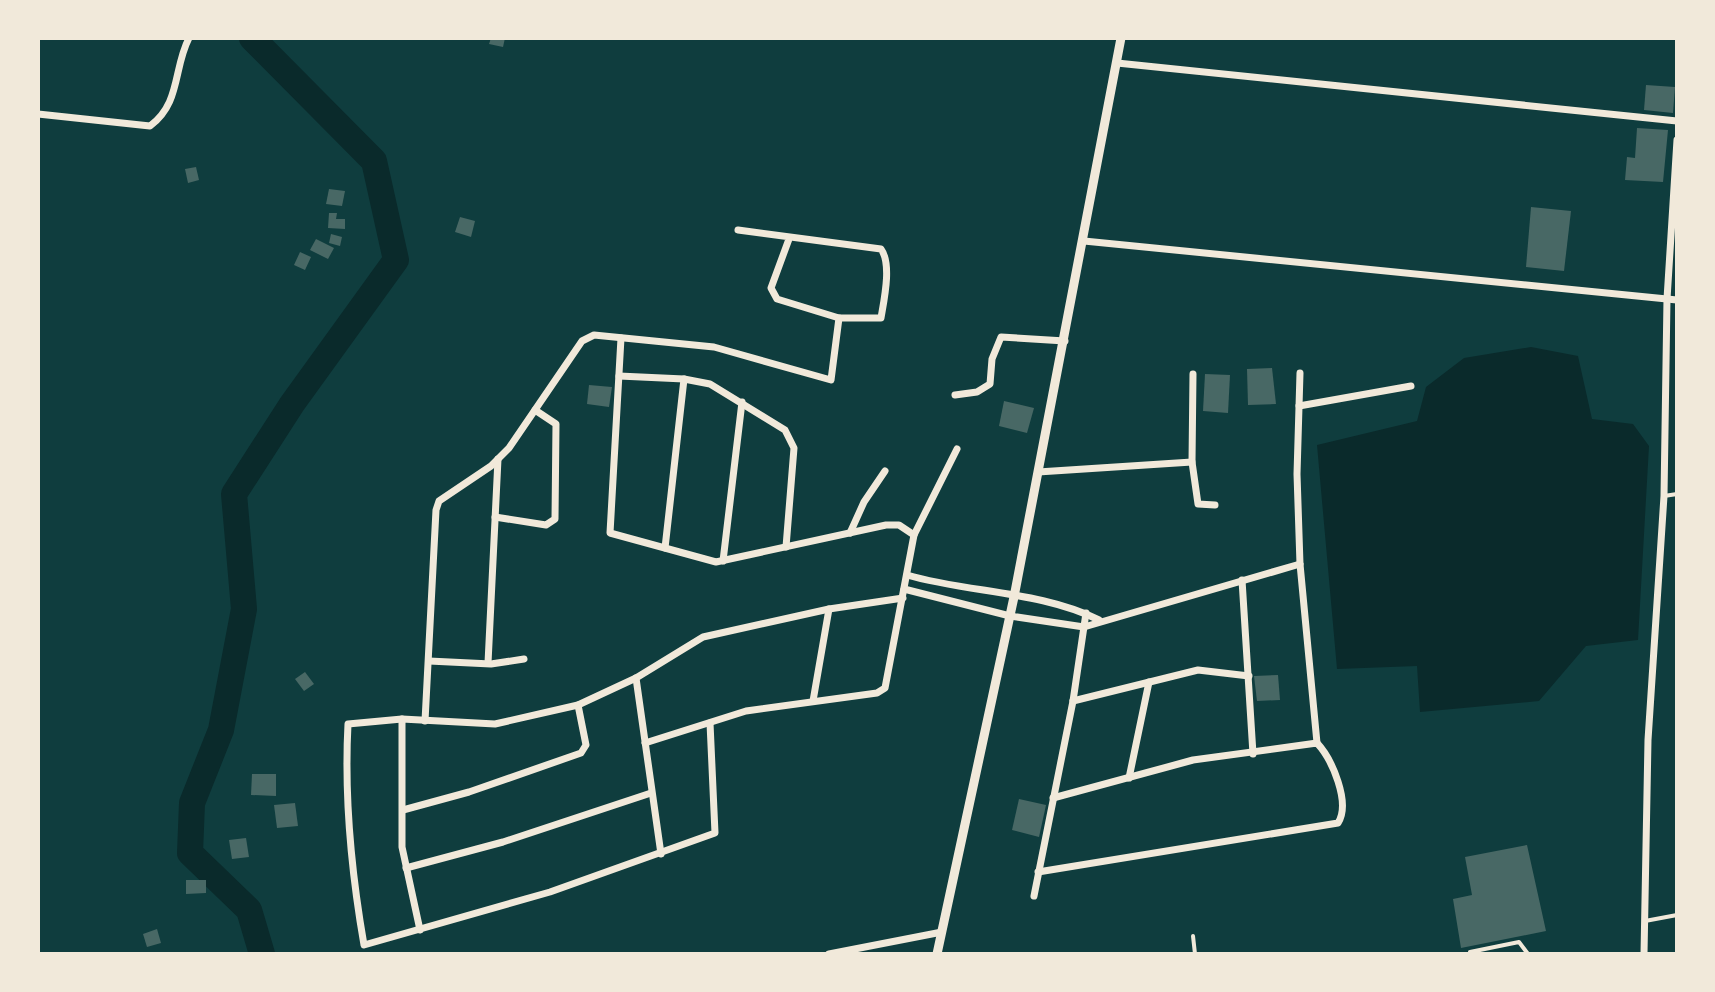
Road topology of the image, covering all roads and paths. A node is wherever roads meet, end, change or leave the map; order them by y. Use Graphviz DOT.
graph roads {
  1 [pos="189,38"];
  2 [pos="1121,38"];
  3 [pos="1117,63"];
  4 [pos="38,114"];
  5 [pos="1677,121"];
  6 [pos="1677,140"];
  7 [pos="738,230"];
  8 [pos="789,239"];
  9 [pos="1084,241"];
  10 [pos="1667,299"];
  11 [pos="1677,300"];
  12 [pos="839,318"];
  13 [pos="621,338"];
  14 [pos="1065,341"];
  15 [pos="1300,373"];
  16 [pos="1193,374"];
  17 [pos="619,376"];
  18 [pos="684,379"];
  19 [pos="1411,386"];
  20 [pos="955,395"];
  21 [pos="742,402"];
  22 [pos="1299,406"];
  23 [pos="535,410"];
  24 [pos="957,449"];
  25 [pos="498,459"];
  26 [pos="1192,462"];
  27 [pos="885,471"];
  28 [pos="1038,472"];
  29 [pos="1677,494"];
  30 [pos="1664,496"];
  31 [pos="1215,505"];
  32 [pos="495,517"];
  33 [pos="850,533"];
  34 [pos="914,535"];
  35 [pos="786,547"];
  36 [pos="665,548"];
  37 [pos="723,561"];
  38 [pos="1300,564"];
  39 [pos="907,575"];
  40 [pos="1242,580"];
  41 [pos="903,593"];
  42 [pos="1014,597"];
  43 [pos="829,609"];
  44 [pos="1086,613"];
  45 [pos="1010,616"];
  46 [pos="1099,620"];
  47 [pos="1084,627"];
  48 [pos="524,659"];
  49 [pos="429,661"];
  50 [pos="488,663"];
  51 [pos="1249,676"];
  52 [pos="636,678"];
  53 [pos="1149,682"];
  54 [pos="813,701"];
  55 [pos="1073,701"];
  56 [pos="578,705"];
  57 [pos="402,719"];
  58 [pos="425,721"];
  59 [pos="710,723"];
  60 [pos="645,743"];
  61 [pos="1317,743"];
  62 [pos="1253,754"];
  63 [pos="1129,778"];
  64 [pos="651,793"];
  65 [pos="1053,798"];
  66 [pos="403,810"];
  67 [pos="661,854"];
  68 [pos="406,868"];
  69 [pos="1038,872"];
  70 [pos="1034,896"];
  71 [pos="1677,915"];
  72 [pos="1645,921"];
  73 [pos="420,930"];
  74 [pos="942,932"];
  75 [pos="1193,936"];
  76 [pos="1470,952"];
  77 [pos="829,954"];
  78 [pos="937,954"];
  79 [pos="1195,954"];
  80 [pos="1528,954"];
  81 [pos="1644,954"];
  1 -- 4 [label="street"];
  2 -- 3 [label="street"];
  3 -- 5 [label="street"];
  3 -- 9 [label="street"];
  6 -- 10 [label="street"];
  7 -- 8 [label="street"];
  8 -- 12 [label="street"];
  8 -- 12 [label="street"];
  9 -- 10 [label="street"];
  9 -- 14 [label="street"];
  10 -- 11 [label="street"];
  10 -- 30 [label="street"];
  12 -- 13 [label="street"];
  13 -- 17 [label="street"];
  13 -- 23 [label="street"];
  14 -- 20 [label="street"];
  14 -- 28 [label="street"];
  15 -- 22 [label="street"];
  16 -- 26 [label="street"];
  17 -- 18 [label="street"];
  17 -- 36 [label="street"];
  18 -- 21 [label="street"];
  18 -- 36 [label="street"];
  19 -- 22 [label="street"];
  21 -- 35 [label="street"];
  21 -- 37 [label="street"];
  22 -- 38 [label="street"];
  23 -- 25 [label="street"];
  23 -- 32 [label="street"];
  24 -- 34 [label="street"];
  25 -- 32 [label="street"];
  25 -- 49 [label="street"];
  26 -- 28 [label="street"];
  26 -- 31 [label="street"];
  27 -- 33 [label="street"];
  28 -- 42 [label="street"];
  29 -- 30 [label="lane"];
  30 -- 72 [label="street"];
  32 -- 50 [label="street"];
  33 -- 34 [label="street"];
  33 -- 35 [label="street"];
  34 -- 39 [label="street"];
  35 -- 37 [label="street"];
  36 -- 37 [label="street"];
  38 -- 40 [label="street"];
  38 -- 61 [label="street"];
  39 -- 41 [label="street"];
  39 -- 42 [label="street"];
  40 -- 46 [label="street"];
  40 -- 51 [label="street"];
  41 -- 43 [label="street"];
  41 -- 45 [label="street"];
  41 -- 54 [label="street"];
  42 -- 44 [label="street"];
  42 -- 45 [label="street"];
  43 -- 52 [label="street"];
  43 -- 54 [label="street"];
  44 -- 46 [label="street"];
  44 -- 47 [label="street"];
  45 -- 47 [label="street"];
  45 -- 74 [label="street"];
  46 -- 47 [label="street"];
  47 -- 55 [label="street"];
  48 -- 50 [label="street"];
  49 -- 50 [label="street"];
  49 -- 58 [label="street"];
  51 -- 53 [label="street"];
  51 -- 62 [label="street"];
  52 -- 56 [label="street"];
  52 -- 60 [label="street"];
  53 -- 55 [label="street"];
  53 -- 63 [label="street"];
  54 -- 59 [label="street"];
  55 -- 65 [label="street"];
  56 -- 58 [label="street"];
  56 -- 66 [label="street"];
  57 -- 58 [label="street"];
  57 -- 66 [label="street"];
  57 -- 73 [label="street"];
  59 -- 60 [label="street"];
  59 -- 67 [label="street"];
  60 -- 64 [label="street"];
  61 -- 62 [label="street"];
  61 -- 69 [label="street"];
  62 -- 63 [label="street"];
  63 -- 65 [label="street"];
  64 -- 67 [label="street"];
  64 -- 68 [label="street"];
  65 -- 69 [label="street"];
  66 -- 68 [label="street"];
  67 -- 73 [label="street"];
  68 -- 73 [label="street"];
  69 -- 70 [label="street"];
  71 -- 72 [label="lane"];
  72 -- 81 [label="street"];
  74 -- 77 [label="street"];
  74 -- 78 [label="street"];
  75 -- 79 [label="lane"];
  76 -- 80 [label="lane"];
}
